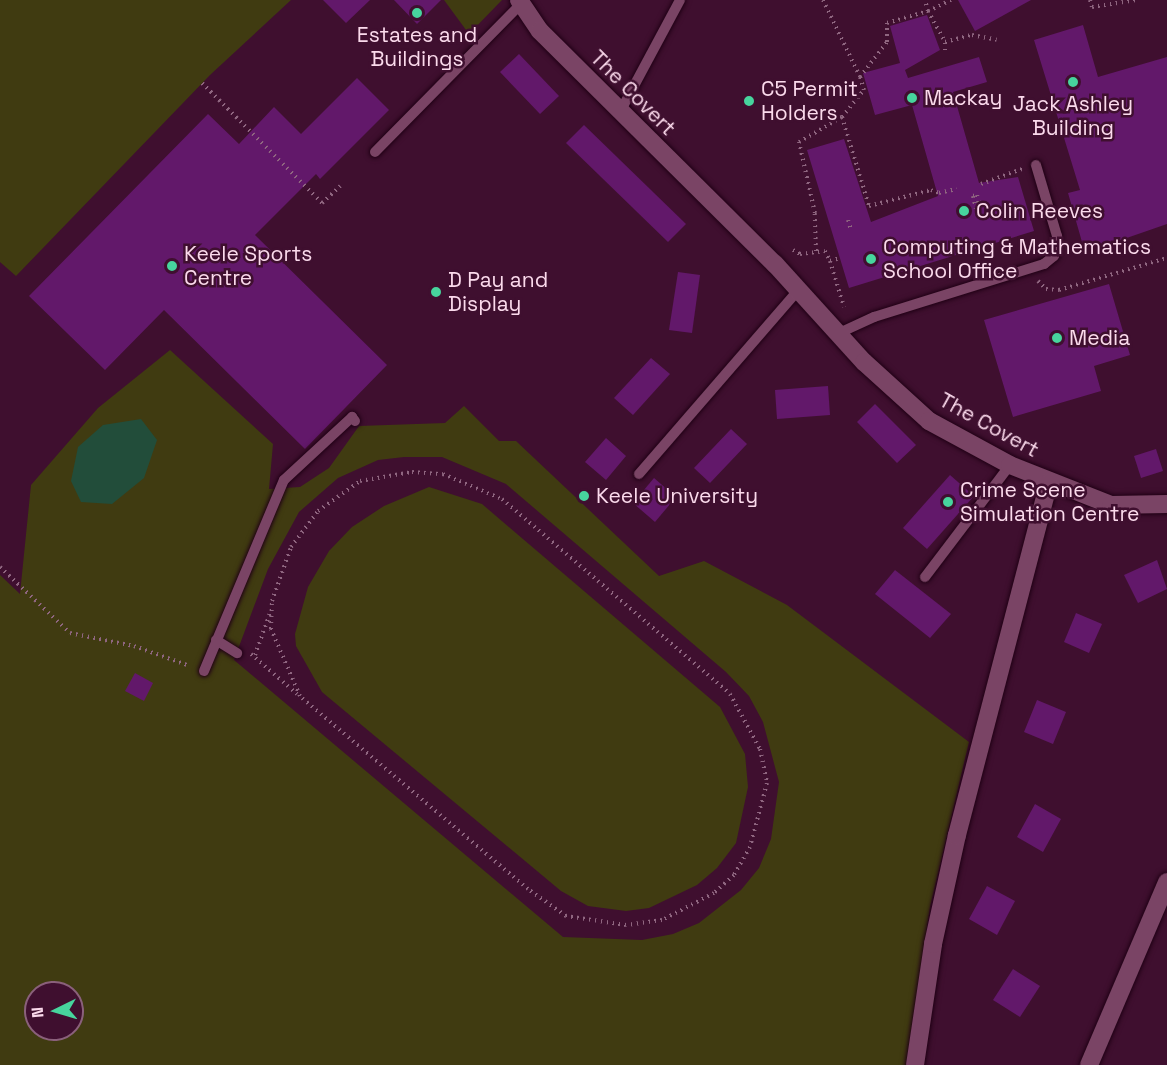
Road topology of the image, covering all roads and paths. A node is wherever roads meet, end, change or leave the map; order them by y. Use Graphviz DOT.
graph roads {
  1 [pos="680,0"];
  2 [pos="824,0"];
  3 [pos="925,0"];
  4 [pos="951,0"];
  5 [pos="1090,0"];
  6 [pos="1136,0"];
  7 [pos="520,2"];
  8 [pos="928,11"];
  9 [pos="997,40"];
  10 [pos="945,42"];
  11 [pos="945,50"];
  12 [pos="860,77"];
  13 [pos="202,82"];
  14 [pos="620,112"];
  15 [pos="842,117"];
  16 [pos="375,152"];
  17 [pos="1036,165"];
  18 [pos="981,184"];
  19 [pos="340,186"];
  20 [pos="957,189"];
  21 [pos="848,220"];
  22 [pos="851,230"];
  23 [pos="793,250"];
  24 [pos="816,251"];
  25 [pos="840,258"];
  26 [pos="1167,258"];
  27 [pos="830,261"];
  28 [pos="1025,269"];
  29 [pos="799,290"];
  30 [pos="844,307"];
  31 [pos="837,334"];
  32 [pos="355,421"];
  33 [pos="1010,465"];
  34 [pos="639,474"];
  35 [pos="1049,483"];
  36 [pos="1167,504"];
  37 [pos="0,567"];
  38 [pos="925,577"];
  39 [pos="272,608"];
  40 [pos="216,640"];
  41 [pos="237,653"];
  42 [pos="255,655"];
  43 [pos="204,671"];
  44 [pos="300,696"];
  45 [pos="1167,882"];
  46 [pos="915,1065"];
  47 [pos="1089,1065"];
  1 -- 14 [label="lane"];
  2 -- 12 [label="path"];
  3 -- 8 [label="path"];
  4 -- 8 [label="path"];
  5 -- 6 [label="path"];
  7 -- 14 [label="street, The Covert"];
  7 -- 16 [label="lane"];
  8 -- 10 [label="path"];
  8 -- 12 [label="path"];
  9 -- 10 [label="path"];
  10 -- 11 [label="path"];
  12 -- 15 [label="path"];
  13 -- 19 [label="path"];
  14 -- 29 [label="street, The Covert"];
  15 -- 20 [label="path"];
  15 -- 24 [label="path"];
  17 -- 18 [label="path"];
  17 -- 28 [label="lane"];
  21 -- 22 [label="path"];
  23 -- 24 [label="path"];
  24 -- 27 [label="path"];
  25 -- 27 [label="path"];
  26 -- 28 [label="path"];
  27 -- 30 [label="path"];
  28 -- 31 [label="lane"];
  29 -- 31 [label="street, The Covert"];
  29 -- 34 [label="lane"];
  31 -- 33 [label="street, The Covert"];
  32 -- 40 [label="lane"];
  33 -- 35 [label="street, The Covert"];
  33 -- 38 [label="lane"];
  35 -- 36 [label="street, The Covert"];
  35 -- 46 [label="street"];
  37 -- 43 [label="path"];
  39 -- 42 [label="path"];
  39 -- 44 [label="path"];
  39 -- 44 [label="path"];
  40 -- 41 [label="lane"];
  40 -- 43 [label="lane"];
  41 -- 42 [label="path"];
  42 -- 44 [label="path"];
  45 -- 47 [label="street"];
}
